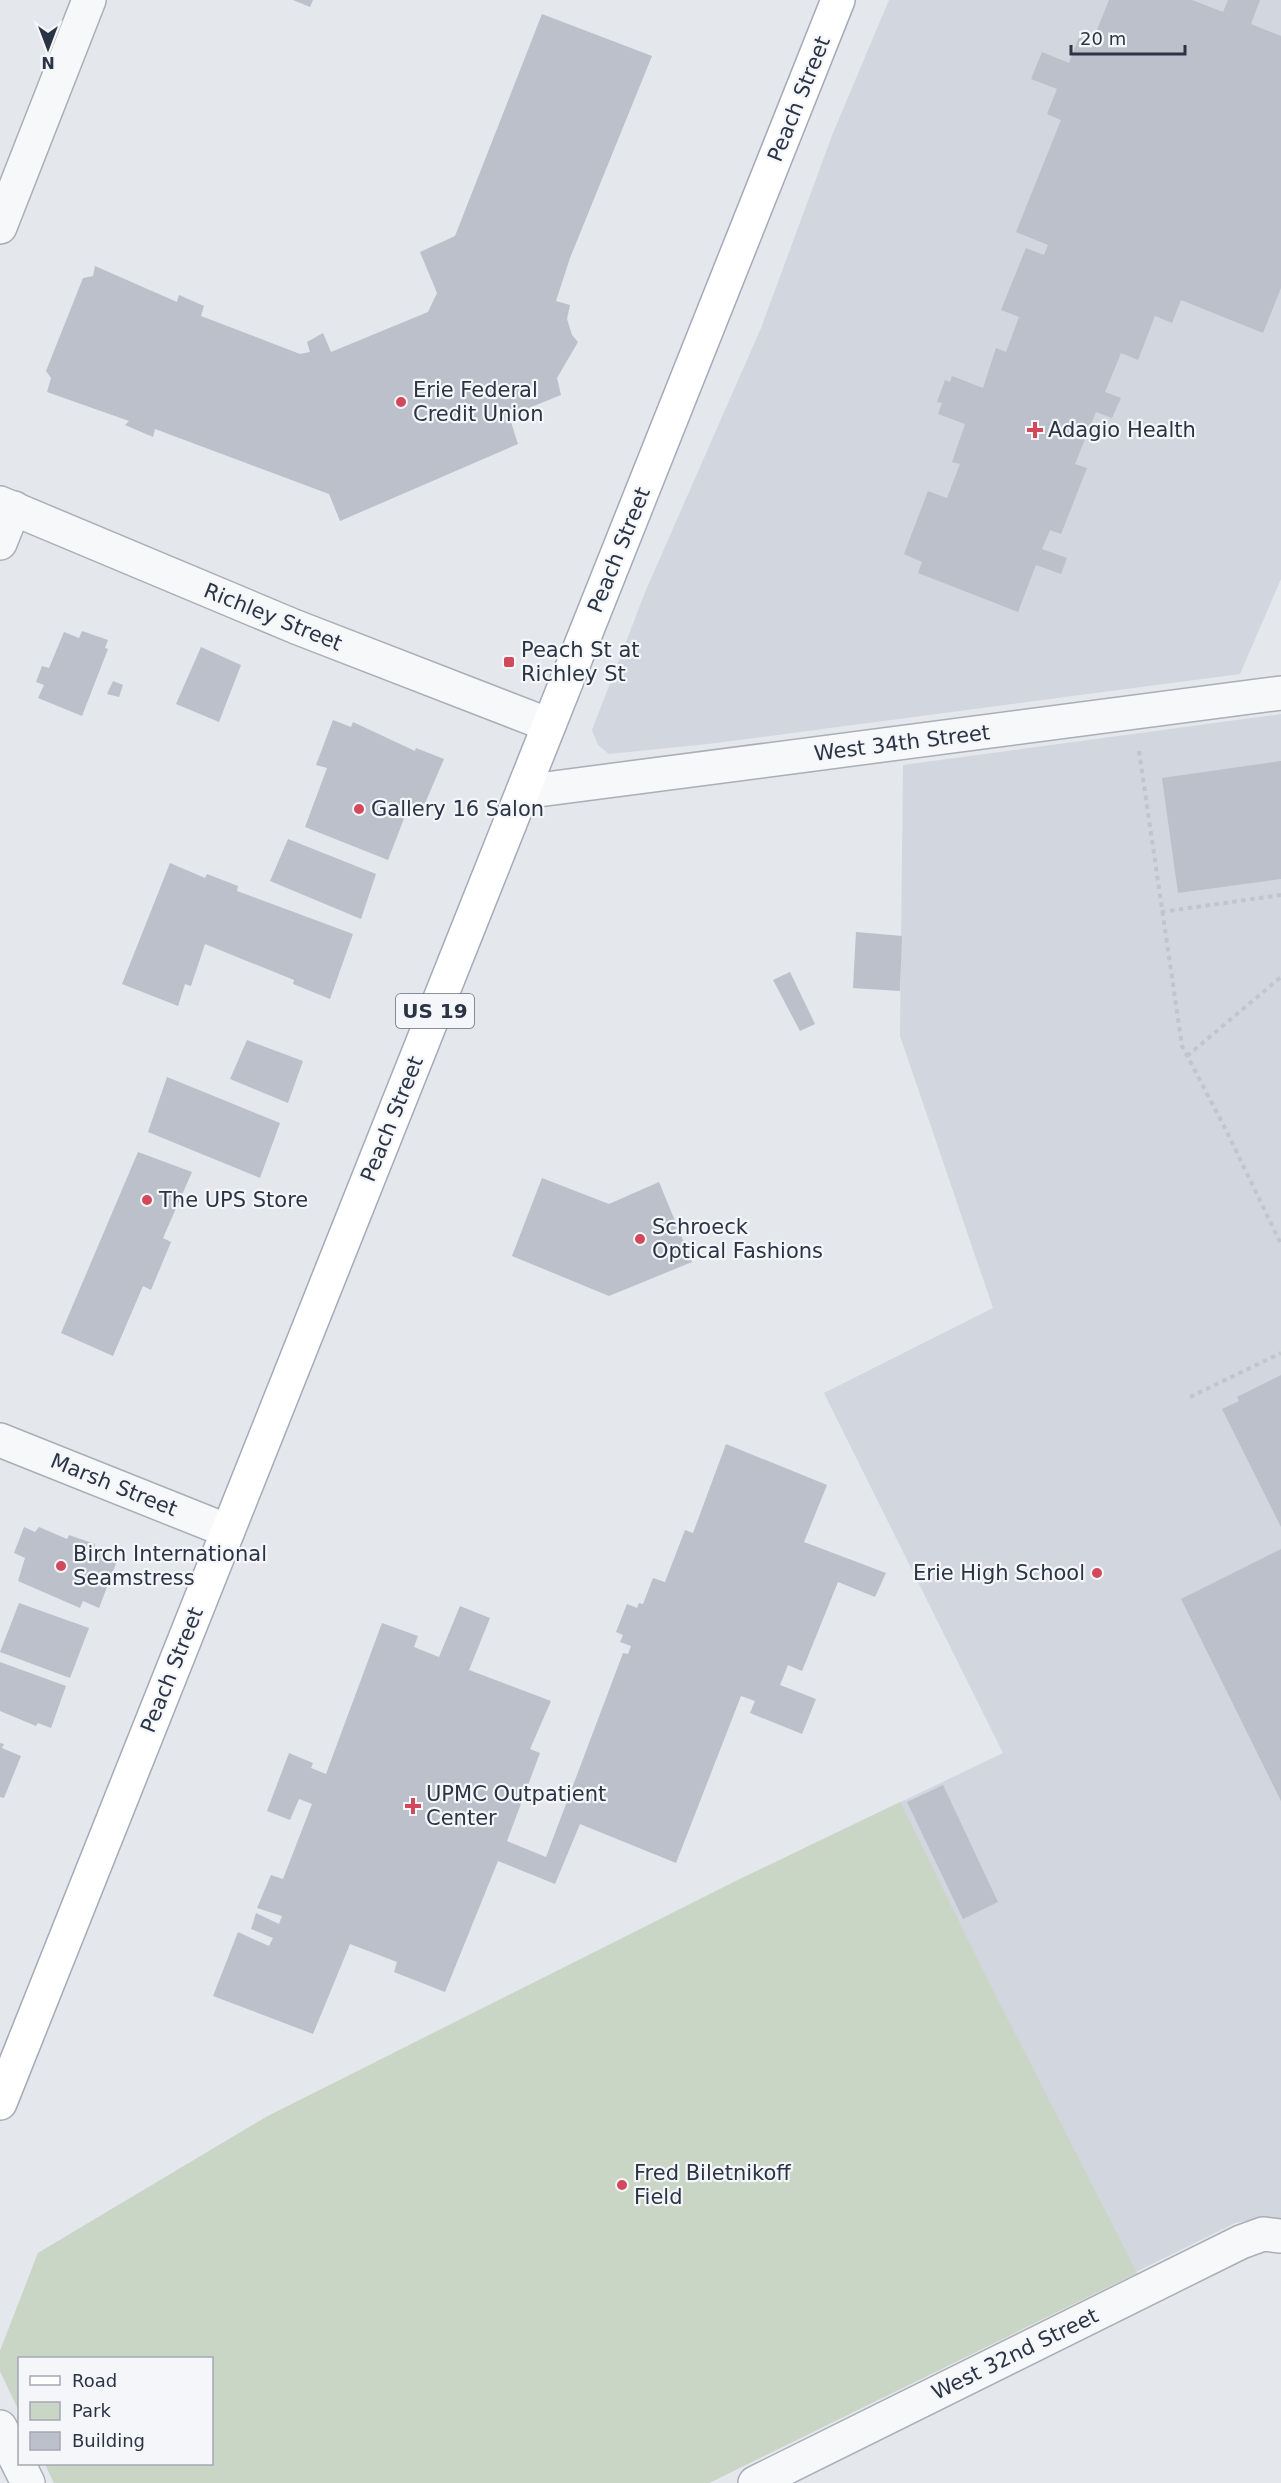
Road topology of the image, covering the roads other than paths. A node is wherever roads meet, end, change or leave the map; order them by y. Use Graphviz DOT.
graph roads {
  1 [pos="89,0"];
  2 [pos="838,0"];
  3 [pos="0,227"];
  4 [pos="7,505"];
  5 [pos="0,543"];
  6 [pos="1281,693"];
  7 [pos="549,725"];
  8 [pos="523,792"];
  9 [pos="0,1440"];
  10 [pos="228,1531"];
  11 [pos="0,2103"];
  12 [pos="1280,2236"];
  13 [pos="0,2427"];
  14 [pos="18,2463"];
  15 [pos="19,2465"];
  16 [pos="28,2483"];
  17 [pos="754,2483"];
  1 -- 3 [label="street"];
  2 -- 7 [label="main road, Peach Street / US 19"];
  4 -- 5 [label="street"];
  4 -- 7 [label="street, Richley Street"];
  6 -- 8 [label="street, West 34th Street"];
  7 -- 8 [label="main road, Peach Street / US 19"];
  8 -- 10 [label="main road, Peach Street / US 19"];
  9 -- 10 [label="street, Marsh Street"];
  10 -- 11 [label="main road, Peach Street / US 19"];
  12 -- 17 [label="street, West 32nd Street"];
  13 -- 14 [label="street"];
  15 -- 16 [label="street"];
}
